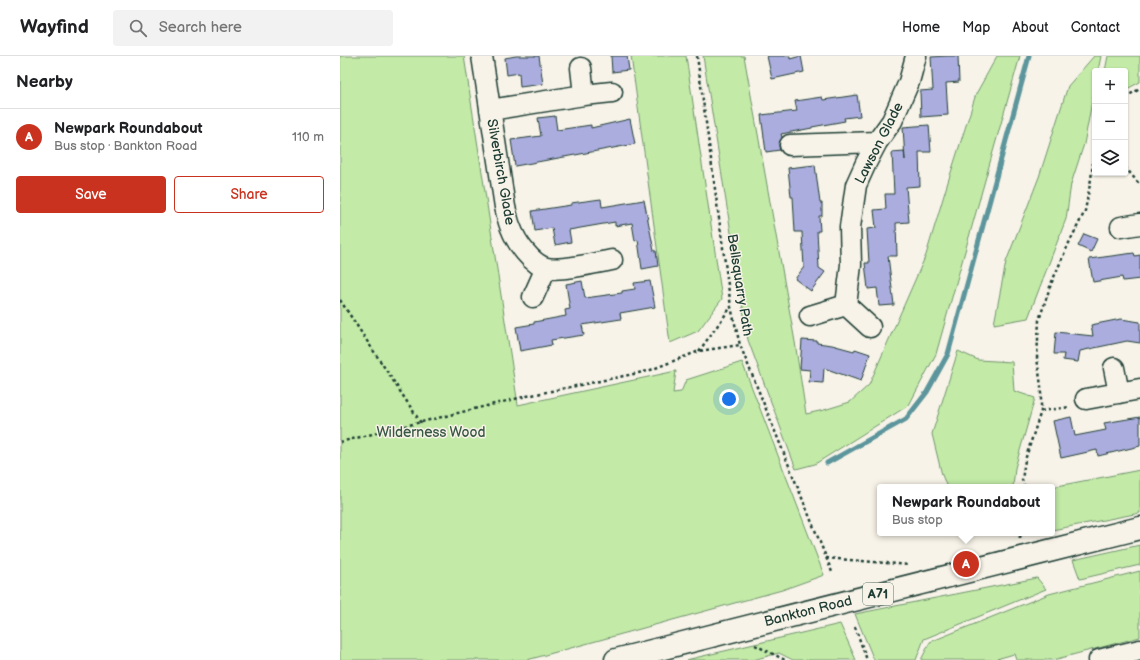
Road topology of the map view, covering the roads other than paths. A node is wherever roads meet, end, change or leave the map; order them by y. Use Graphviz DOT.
graph roads {
  1 [pos="482,56"];
  2 [pos="916,56"];
  3 [pos="581,68"];
  4 [pos="612,92"];
  5 [pos="584,94"];
  6 [pos="490,110"];
  7 [pos="877,142"];
  8 [pos="790,145"];
  9 [pos="612,260"];
  10 [pos="546,268"];
  11 [pos="533,297"];
  12 [pos="846,304"];
  13 [pos="810,316"];
  14 [pos="870,327"];
  15 [pos="1114,368"];
  16 [pos="1140,389"];
  17 [pos="1119,393"];
  18 [pos="1086,399"];
  19 [pos="1140,528"];
  20 [pos="1140,650"];
  21 [pos="616,660"];
  22 [pos="1099,660"];
  1 -- 6 [label="street, Silverbirch Glade"];
  2 -- 7 [label="street, Lawson Glade"];
  3 -- 5 [label="street"];
  4 -- 5 [label="street, Silverbirch Glade"];
  5 -- 6 [label="street, Silverbirch Glade"];
  6 -- 10 [label="street, Silverbirch Glade"];
  7 -- 8 [label="street"];
  7 -- 12 [label="street, Lawson Glade"];
  9 -- 10 [label="street"];
  10 -- 11 [label="street"];
  12 -- 13 [label="street"];
  12 -- 14 [label="street"];
  15 -- 17 [label="street"];
  16 -- 17 [label="street"];
  17 -- 18 [label="street"];
  19 -- 21 [label="main road, Bankton Road / A71"];
  20 -- 22 [label="street"];
}
